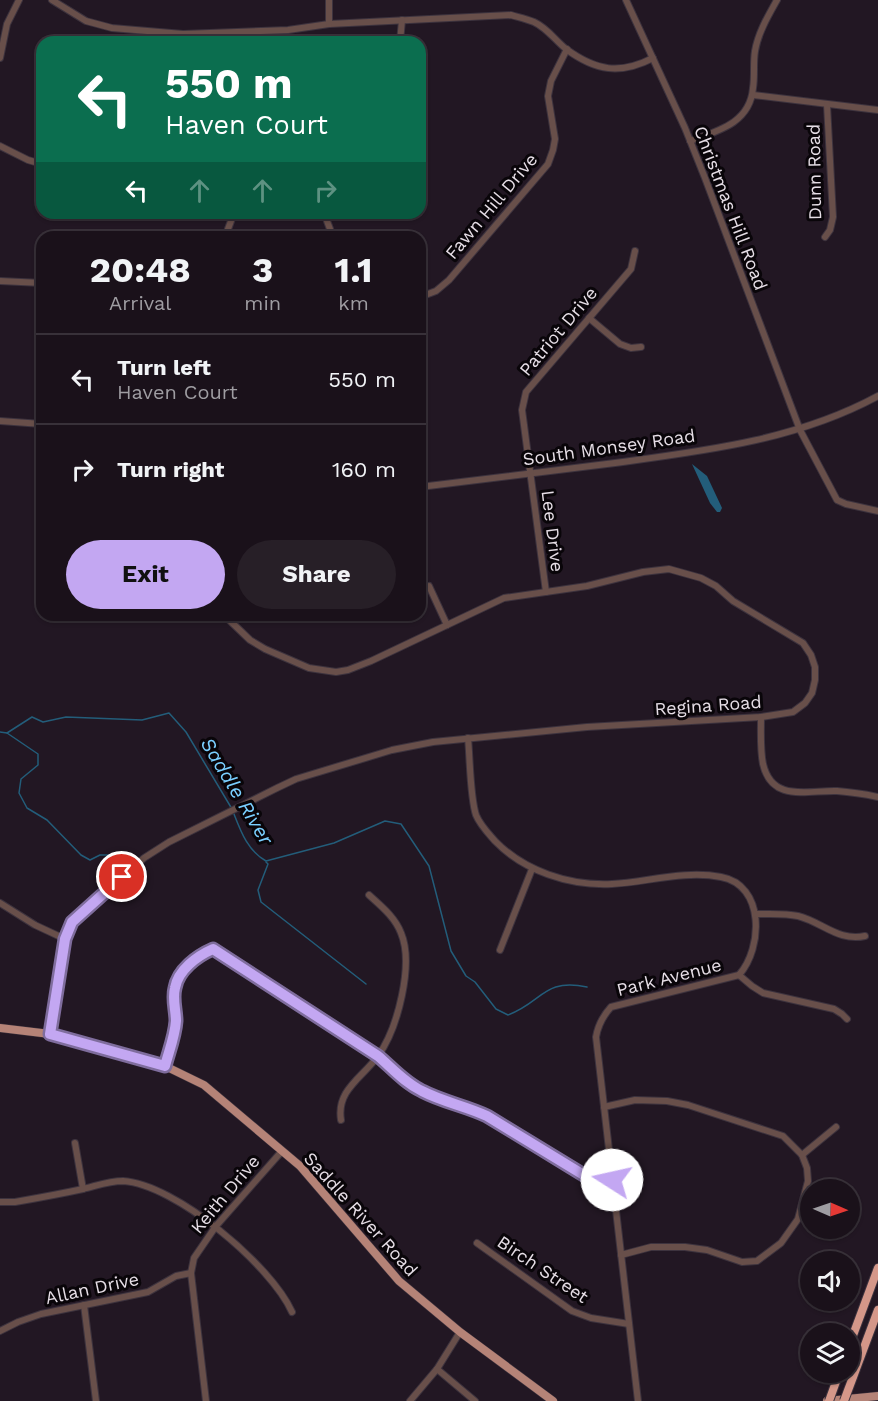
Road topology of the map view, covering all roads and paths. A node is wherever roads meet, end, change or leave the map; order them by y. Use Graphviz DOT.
graph roads {
  1 [pos="19,0"];
  2 [pos="52,0"];
  3 [pos="329,0"];
  4 [pos="626,0"];
  5 [pos="777,0"];
  6 [pos="402,20"];
  7 [pos="329,24"];
  8 [pos="401,36"];
  9 [pos="567,49"];
  10 [pos="0,58"];
  11 [pos="653,58"];
  12 [pos="753,95"];
  13 [pos="827,105"];
  14 [pos="878,110"];
  15 [pos="690,141"];
  16 [pos="0,146"];
  17 [pos="36,162"];
  18 [pos="825,237"];
  19 [pos="635,251"];
  20 [pos="0,281"];
  21 [pos="36,283"];
  22 [pos="426,295"];
  23 [pos="589,318"];
  24 [pos="641,346"];
  25 [pos="878,396"];
  26 [pos="0,421"];
  27 [pos="36,424"];
  28 [pos="800,430"];
  29 [pos="531,473"];
  30 [pos="426,486"];
  31 [pos="878,511"];
  32 [pos="429,586"];
  33 [pos="546,592"];
  34 [pos="230,621"];
  35 [pos="447,625"];
  36 [pos="761,717"];
  37 [pos="468,738"];
  38 [pos="878,797"];
  39 [pos="531,869"];
  40 [pos="369,895"];
  41 [pos="0,903"];
  42 [pos="756,914"];
  43 [pos="865,936"];
  44 [pos="65,939"];
  45 [pos="500,950"];
  46 [pos="740,975"];
  47 [pos="847,1020"];
  48 [pos="0,1028"];
  49 [pos="50,1034"];
  50 [pos="378,1056"];
  51 [pos="165,1066"];
  52 [pos="604,1107"];
  53 [pos="341,1120"];
  54 [pos="836,1128"];
  55 [pos="75,1143"];
  56 [pos="282,1151"];
  57 [pos="802,1155"];
  58 [pos="612,1180"];
  59 [pos="83,1189"];
  60 [pos="0,1202"];
  61 [pos="216,1226"];
  62 [pos="477,1243"];
  63 [pos="621,1255"];
  64 [pos="878,1268"];
  65 [pos="191,1273"];
  66 [pos="84,1305"];
  67 [pos="878,1310"];
  68 [pos="292,1312"];
  69 [pos="858,1323"];
  70 [pos="629,1324"];
  71 [pos="0,1331"];
  72 [pos="460,1332"];
  73 [pos="437,1369"];
  74 [pos="835,1383"];
  75 [pos="878,1396"];
  76 [pos="96,1401"];
  77 [pos="206,1401"];
  78 [pos="410,1401"];
  79 [pos="475,1401"];
  80 [pos="553,1401"];
  81 [pos="638,1401"];
  82 [pos="828,1401"];
  83 [pos="844,1401"];
  1 -- 10 [label="street"];
  2 -- 7 [label="street"];
  3 -- 7 [label="street"];
  4 -- 11 [label="street, Christmas Hill Road"];
  5 -- 12 [label="street"];
  6 -- 7 [label="street"];
  6 -- 8 [label="street"];
  6 -- 9 [label="street"];
  9 -- 11 [label="street"];
  9 -- 22 [label="street, Fawn Hill Drive"];
  11 -- 15 [label="street, Christmas Hill Road"];
  12 -- 13 [label="street"];
  12 -- 15 [label="street"];
  13 -- 14 [label="street"];
  13 -- 18 [label="street, Dunn Road"];
  15 -- 28 [label="street, Christmas Hill Road"];
  16 -- 17 [label="street"];
  19 -- 23 [label="street, Patriot Drive"];
  20 -- 21 [label="street"];
  23 -- 24 [label="street"];
  23 -- 29 [label="street, Patriot Drive"];
  25 -- 28 [label="street, South Monsey Road"];
  26 -- 27 [label="street"];
  28 -- 29 [label="street, South Monsey Road"];
  28 -- 31 [label="street, Christmas Hill Road"];
  29 -- 30 [label="street, South Monsey Road"];
  29 -- 33 [label="street, Lee Drive"];
  32 -- 35 [label="street"];
  33 -- 35 [label="street, Regina Road"];
  33 -- 36 [label="street, Regina Road"];
  34 -- 35 [label="street, Regina Road"];
  36 -- 37 [label="street, Regina Road"];
  36 -- 38 [label="street"];
  37 -- 39 [label="street"];
  37 -- 44 [label="street, Regina Road"];
  39 -- 42 [label="street"];
  39 -- 45 [label="street"];
  40 -- 50 [label="street"];
  41 -- 44 [label="street"];
  42 -- 43 [label="street"];
  42 -- 46 [label="street, Park Avenue"];
  44 -- 49 [label="street, Regina Road"];
  46 -- 47 [label="street"];
  46 -- 52 [label="street, Park Avenue"];
  48 -- 49 [label="main road, Saddle River Road"];
  49 -- 51 [label="main road, Saddle River Road"];
  50 -- 51 [label="street"];
  50 -- 53 [label="street"];
  50 -- 58 [label="street"];
  51 -- 56 [label="main road, Saddle River Road"];
  52 -- 57 [label="street"];
  52 -- 58 [label="street, Park Avenue"];
  54 -- 57 [label="street"];
  55 -- 59 [label="street"];
  56 -- 61 [label="street, Keith Drive"];
  56 -- 72 [label="main road, Saddle River Road"];
  57 -- 63 [label="street"];
  58 -- 63 [label="street, Park Avenue"];
  59 -- 60 [label="street"];
  59 -- 61 [label="street"];
  61 -- 65 [label="street, Keith Drive"];
  61 -- 68 [label="street"];
  62 -- 70 [label="street, Birch Street"];
  63 -- 70 [label="street, Park Avenue"];
  64 -- 69 [label="highway"];
  65 -- 66 [label="street, Allan Drive"];
  65 -- 77 [label="street, Keith Drive"];
  66 -- 71 [label="street, Allan Drive"];
  66 -- 76 [label="street"];
  67 -- 83 [label="highway, bridge"];
  70 -- 81 [label="street, Park Avenue"];
  72 -- 73 [label="street"];
  72 -- 80 [label="main road, Saddle River Road"];
  73 -- 78 [label="street"];
  73 -- 79 [label="street"];
  74 -- 82 [label="highway, bridge"];
  75 -- 82 [label="main road"];
}
